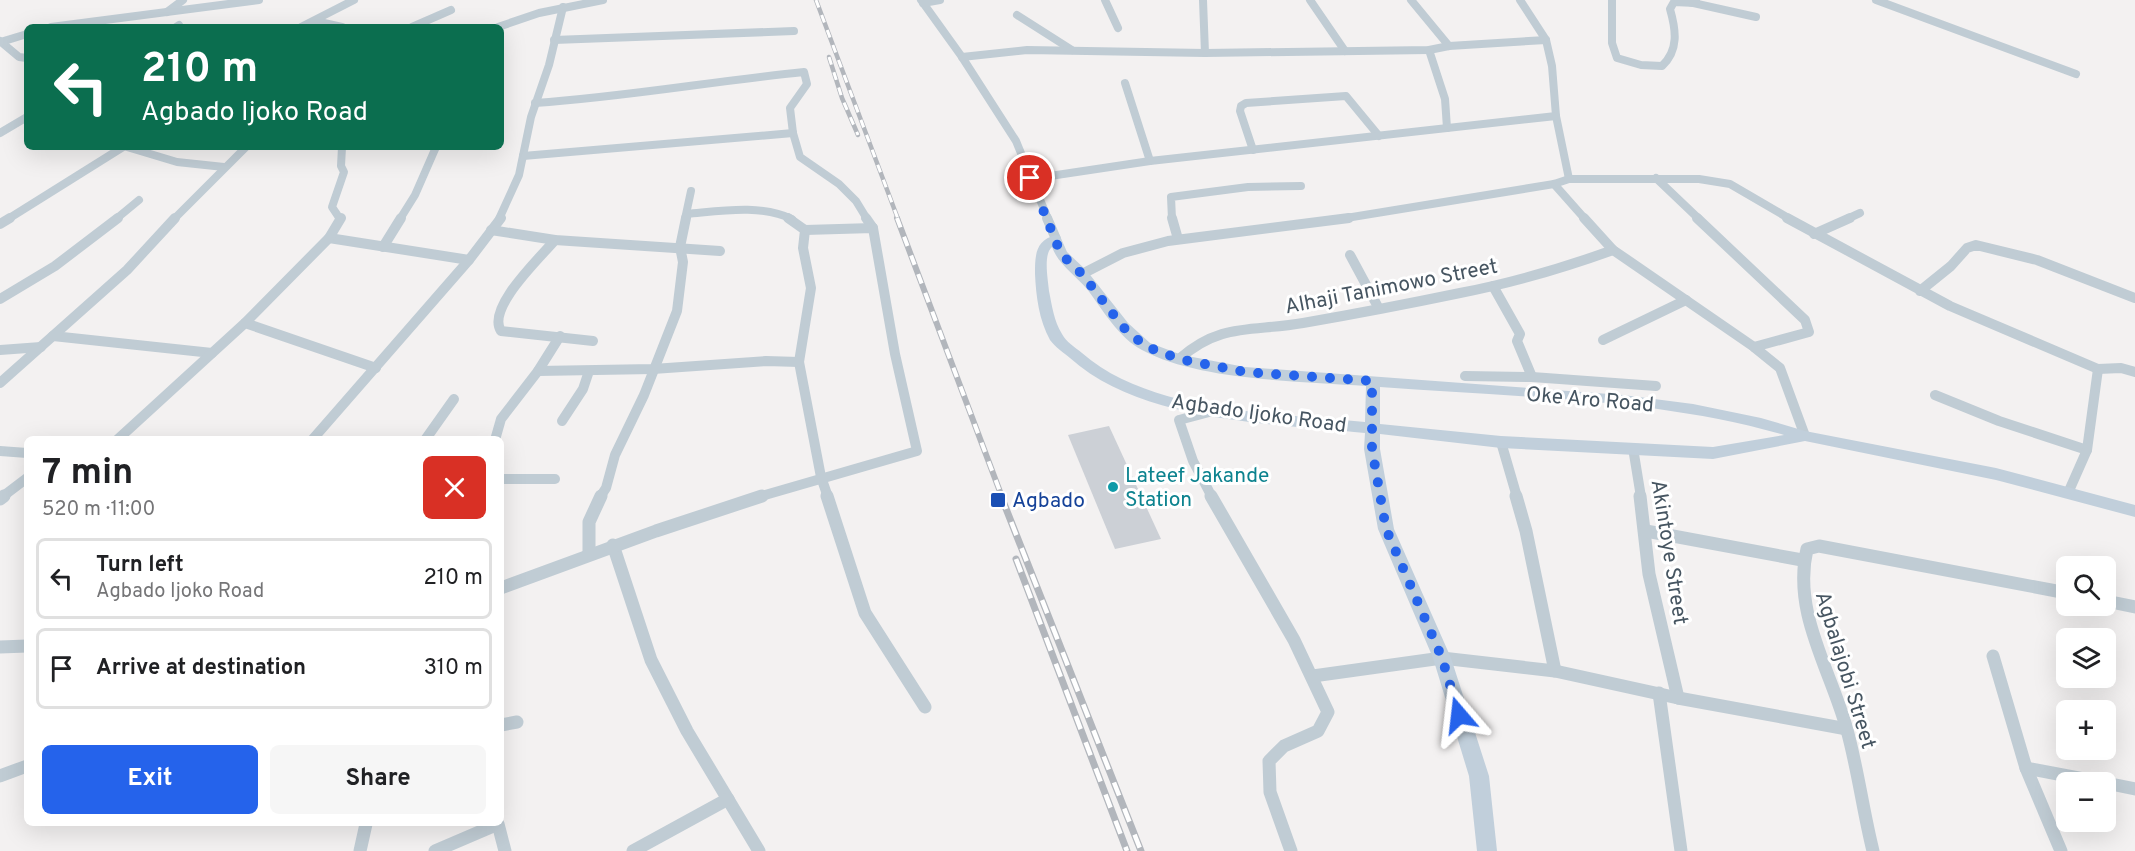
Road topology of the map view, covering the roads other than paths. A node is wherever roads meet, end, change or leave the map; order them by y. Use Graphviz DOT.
graph roads {
  1 [pos="183,0"];
  2 [pos="259,0"];
  3 [pos="354,0"];
  4 [pos="603,0"];
  5 [pos="940,0"];
  6 [pos="1105,0"];
  7 [pos="1203,0"];
  8 [pos="1310,0"];
  9 [pos="1411,0"];
  10 [pos="1520,0"];
  11 [pos="1612,0"];
  12 [pos="1682,0"];
  13 [pos="1876,0"];
  14 [pos="922,1"];
  15 [pos="1696,2"];
  16 [pos="563,7"];
  17 [pos="451,10"];
  18 [pos="166,13"];
  19 [pos="1017,15"];
  20 [pos="1756,17"];
  21 [pos="315,21"];
  22 [pos="76,24"];
  23 [pos="308,24"];
  24 [pos="328,24"];
  25 [pos="419,24"];
  26 [pos="504,25"];
  27 [pos="1118,28"];
  28 [pos="794,32"];
  29 [pos="24,35"];
  30 [pos="554,40"];
  31 [pos="1546,40"];
  32 [pos="2,45"];
  33 [pos="1449,46"];
  34 [pos="1072,50"];
  35 [pos="1429,50"];
  36 [pos="1346,51"];
  37 [pos="1205,53"];
  38 [pos="962,57"];
  39 [pos="24,58"];
  40 [pos="2076,74"];
  41 [pos="1125,83"];
  42 [pos="535,103"];
  43 [pos="1556,116"];
  44 [pos="24,119"];
  45 [pos="1447,128"];
  46 [pos="0,133"];
  47 [pos="793,133"];
  48 [pos="1379,136"];
  49 [pos="120,150"];
  50 [pos="135,150"];
  51 [pos="243,150"];
  52 [pos="342,150"];
  53 [pos="435,150"];
  54 [pos="1253,150"];
  55 [pos="523,156"];
  56 [pos="1150,161"];
  57 [pos="224,167"];
  58 [pos="1030,178"];
  59 [pos="1656,178"];
  60 [pos="1569,179"];
  61 [pos="1554,183"];
  62 [pos="1301,186"];
  63 [pos="691,191"];
  64 [pos="139,200"];
  65 [pos="1860,213"];
  66 [pos="687,214"];
  67 [pos="0,224"];
  68 [pos="873,228"];
  69 [pos="491,230"];
  70 [pos="806,230"];
  71 [pos="1814,234"];
  72 [pos="329,238"];
  73 [pos="1056,239"];
  74 [pos="1178,239"];
  75 [pos="555,240"];
  76 [pos="383,247"];
  77 [pos="680,247"];
  78 [pos="1613,250"];
  79 [pos="720,251"];
  80 [pos="1350,255"];
  81 [pos="469,260"];
  82 [pos="1082,274"];
  83 [pos="1493,286"];
  84 [pos="1920,291"];
  85 [pos="2135,298"];
  86 [pos="0,299"];
  87 [pos="1686,300"];
  88 [pos="1378,307"];
  89 [pos="245,323"];
  90 [pos="53,336"];
  91 [pos="560,336"];
  92 [pos="1603,340"];
  93 [pos="593,341"];
  94 [pos="41,347"];
  95 [pos="1754,347"];
  96 [pos="0,350"];
  97 [pos="212,353"];
  98 [pos="1179,359"];
  99 [pos="799,362"];
  100 [pos="376,368"];
  101 [pos="653,369"];
  102 [pos="2098,369"];
  103 [pos="538,371"];
  104 [pos="589,371"];
  105 [pos="2135,372"];
  106 [pos="1465,376"];
  107 [pos="1532,377"];
  108 [pos="1372,381"];
  109 [pos="0,383"];
  110 [pos="1656,386"];
  111 [pos="1935,395"];
  112 [pos="454,399"];
  113 [pos="1213,411"];
  114 [pos="562,421"];
  115 [pos="1372,429"];
  116 [pos="121,436"];
  117 [pos="316,436"];
  118 [pos="428,436"];
  119 [pos="496,436"];
  120 [pos="1805,436"];
  121 [pos="1501,442"];
  122 [pos="1633,448"];
  123 [pos="2087,450"];
  124 [pos="0,451"];
  125 [pos="24,453"];
  126 [pos="821,477"];
  127 [pos="504,479"];
  128 [pos="555,479"];
  129 [pos="24,480"];
  130 [pos="2068,493"];
  131 [pos="0,499"];
  132 [pos="2135,511"];
  133 [pos="1646,531"];
  134 [pos="614,545"];
  135 [pos="589,554"];
  136 [pos="1802,560"];
  137 [pos="504,587"];
  138 [pos="2056,591"];
  139 [pos="2116,603"];
  140 [pos="2135,607"];
  141 [pos="24,646"];
  142 [pos="0,647"];
  143 [pos="1993,656"];
  144 [pos="1442,658"];
  145 [pos="1555,671"];
  146 [pos="1313,676"];
  147 [pos="1659,693"];
  148 [pos="1678,698"];
  149 [pos="925,707"];
  150 [pos="517,722"];
  151 [pos="504,724"];
  152 [pos="1847,729"];
  153 [pos="24,767"];
  154 [pos="2026,768"];
  155 [pos="2056,774"];
  156 [pos="0,776"];
  157 [pos="2116,785"];
  158 [pos="2135,789"];
  159 [pos="728,799"];
  160 [pos="366,826"];
  161 [pos="493,826"];
  162 [pos="498,826"];
  163 [pos="360,851"];
  164 [pos="435,851"];
  165 [pos="504,851"];
  166 [pos="633,851"];
  167 [pos="759,851"];
  168 [pos="1291,851"];
  169 [pos="1487,851"];
  170 [pos="1681,851"];
  171 [pos="1873,851"];
  172 [pos="2061,851"];
  1 -- 18 [label="street"];
  2 -- 18 [label="street"];
  3 -- 21 [label="street"];
  4 -- 16 [label="street"];
  5 -- 14 [label="street"];
  6 -- 27 [label="street"];
  7 -- 37 [label="street"];
  8 -- 36 [label="street"];
  9 -- 33 [label="street"];
  10 -- 31 [label="street"];
  11 -- 15 [label="street"];
  12 -- 15 [label="street"];
  13 -- 40 [label="street"];
  14 -- 38 [label="street, Agbado Ijoko Road"];
  15 -- 20 [label="street"];
  16 -- 26 [label="street"];
  16 -- 30 [label="street"];
  17 -- 25 [label="street"];
  18 -- 22 [label="street"];
  19 -- 34 [label="street"];
  21 -- 23 [label="street"];
  21 -- 24 [label="street"];
  28 -- 30 [label="street"];
  29 -- 32 [label="street"];
  30 -- 42 [label="street"];
  31 -- 33 [label="street"];
  31 -- 43 [label="street"];
  32 -- 39 [label="street"];
  33 -- 35 [label="street"];
  34 -- 37 [label="street"];
  34 -- 38 [label="street"];
  35 -- 36 [label="street"];
  35 -- 45 [label="street"];
  36 -- 37 [label="street"];
  38 -- 58 [label="street, Agbado Ijoko Road"];
  41 -- 56 [label="street"];
  42 -- 47 [label="street"];
  42 -- 55 [label="street"];
  43 -- 45 [label="street"];
  43 -- 60 [label="street"];
  44 -- 46 [label="street"];
  45 -- 48 [label="street"];
  47 -- 55 [label="street"];
  47 -- 68 [label="street"];
  48 -- 54 [label="street"];
  48 -- 54 [label="street"];
  49 -- 67 [label="street"];
  50 -- 57 [label="street"];
  51 -- 57 [label="street"];
  52 -- 72 [label="street"];
  53 -- 76 [label="street"];
  54 -- 56 [label="street"];
  55 -- 69 [label="street"];
  56 -- 58 [label="street"];
  57 -- 90 [label="street"];
  58 -- 73 [label="street, Agbado Ijoko Road"];
  59 -- 60 [label="street"];
  59 -- 71 [label="street"];
  59 -- 95 [label="street"];
  60 -- 61 [label="street"];
  61 -- 74 [label="street"];
  61 -- 78 [label="street"];
  62 -- 74 [label="street"];
  63 -- 66 [label="street"];
  64 -- 86 [label="street"];
  65 -- 71 [label="street"];
  66 -- 70 [label="street"];
  66 -- 77 [label="street"];
  68 -- 70 [label="street"];
  68 -- 126 [label="street"];
  69 -- 75 [label="street"];
  69 -- 81 [label="street"];
  70 -- 99 [label="street"];
  71 -- 84 [label="street"];
  72 -- 76 [label="street"];
  72 -- 89 [label="street"];
  73 -- 82 [label="main road, Agbado Ijoko Road"];
  73 -- 113 [label="main road, Agbado Ijoko Road"];
  74 -- 82 [label="street"];
  75 -- 77 [label="street"];
  75 -- 91 [label="street"];
  76 -- 81 [label="street"];
  77 -- 79 [label="street"];
  77 -- 101 [label="street"];
  78 -- 83 [label="street, Alhaji Tanimowo Street"];
  78 -- 87 [label="street"];
  80 -- 88 [label="street"];
  81 -- 100 [label="street"];
  82 -- 98 [label="main road, Agbado Ijoko Road"];
  83 -- 88 [label="street, Alhaji Tanimowo Street"];
  83 -- 107 [label="street"];
  84 -- 85 [label="street"];
  84 -- 102 [label="street"];
  87 -- 92 [label="street"];
  87 -- 95 [label="street"];
  88 -- 98 [label="street, Alhaji Tanimowo Street"];
  89 -- 97 [label="street"];
  89 -- 100 [label="street"];
  90 -- 94 [label="street"];
  90 -- 97 [label="street"];
  91 -- 93 [label="street"];
  91 -- 103 [label="street"];
  94 -- 96 [label="street"];
  94 -- 109 [label="street"];
  95 -- 120 [label="street"];
  97 -- 116 [label="street"];
  98 -- 108 [label="main road, Agbado Ijoko Road"];
  99 -- 101 [label="street"];
  99 -- 126 [label="street"];
  100 -- 117 [label="street"];
  101 -- 104 [label="street"];
  101 -- 135 [label="street"];
  102 -- 105 [label="street"];
  102 -- 123 [label="street"];
  103 -- 104 [label="street"];
  103 -- 119 [label="street"];
  104 -- 114 [label="street"];
  106 -- 107 [label="street"];
  107 -- 110 [label="street"];
  108 -- 115 [label="main road"];
  108 -- 120 [label="main road, Oke Aro Road"];
  111 -- 123 [label="street"];
  112 -- 118 [label="street"];
  113 -- 115 [label="main road, Agbado Ijoko Road"];
  113 -- 146 [label="street"];
  115 -- 121 [label="main road, Oke Aro Road"];
  115 -- 144 [label="main road"];
  120 -- 122 [label="main road, Oke Aro Road"];
  120 -- 130 [label="main road, Oke Aro Road"];
  121 -- 122 [label="main road, Oke Aro Road"];
  121 -- 145 [label="street"];
  122 -- 133 [label="street, Akintoye Street"];
  123 -- 130 [label="street"];
  124 -- 125 [label="street"];
  126 -- 134 [label="street"];
  126 -- 149 [label="street"];
  127 -- 128 [label="street"];
  129 -- 131 [label="street"];
  130 -- 132 [label="main road, Oke Aro Road"];
  133 -- 136 [label="street"];
  133 -- 148 [label="street, Akintoye Street"];
  134 -- 135 [label="street"];
  134 -- 159 [label="street"];
  135 -- 137 [label="street"];
  136 -- 138 [label="street"];
  136 -- 152 [label="street, Agbalajobi Street"];
  139 -- 140 [label="street"];
  141 -- 142 [label="street"];
  143 -- 154 [label="street"];
  144 -- 145 [label="street"];
  144 -- 146 [label="street"];
  144 -- 169 [label="main road"];
  145 -- 147 [label="street"];
  146 -- 168 [label="street"];
  147 -- 148 [label="street"];
  147 -- 170 [label="street"];
  148 -- 152 [label="street"];
  150 -- 151 [label="street"];
  152 -- 171 [label="street, Agbalajobi Street"];
  153 -- 156 [label="street"];
  154 -- 155 [label="street"];
  154 -- 172 [label="street"];
  157 -- 158 [label="street"];
  159 -- 166 [label="street"];
  159 -- 167 [label="street"];
  160 -- 163 [label="street"];
  161 -- 164 [label="street"];
  162 -- 165 [label="street"];
}
